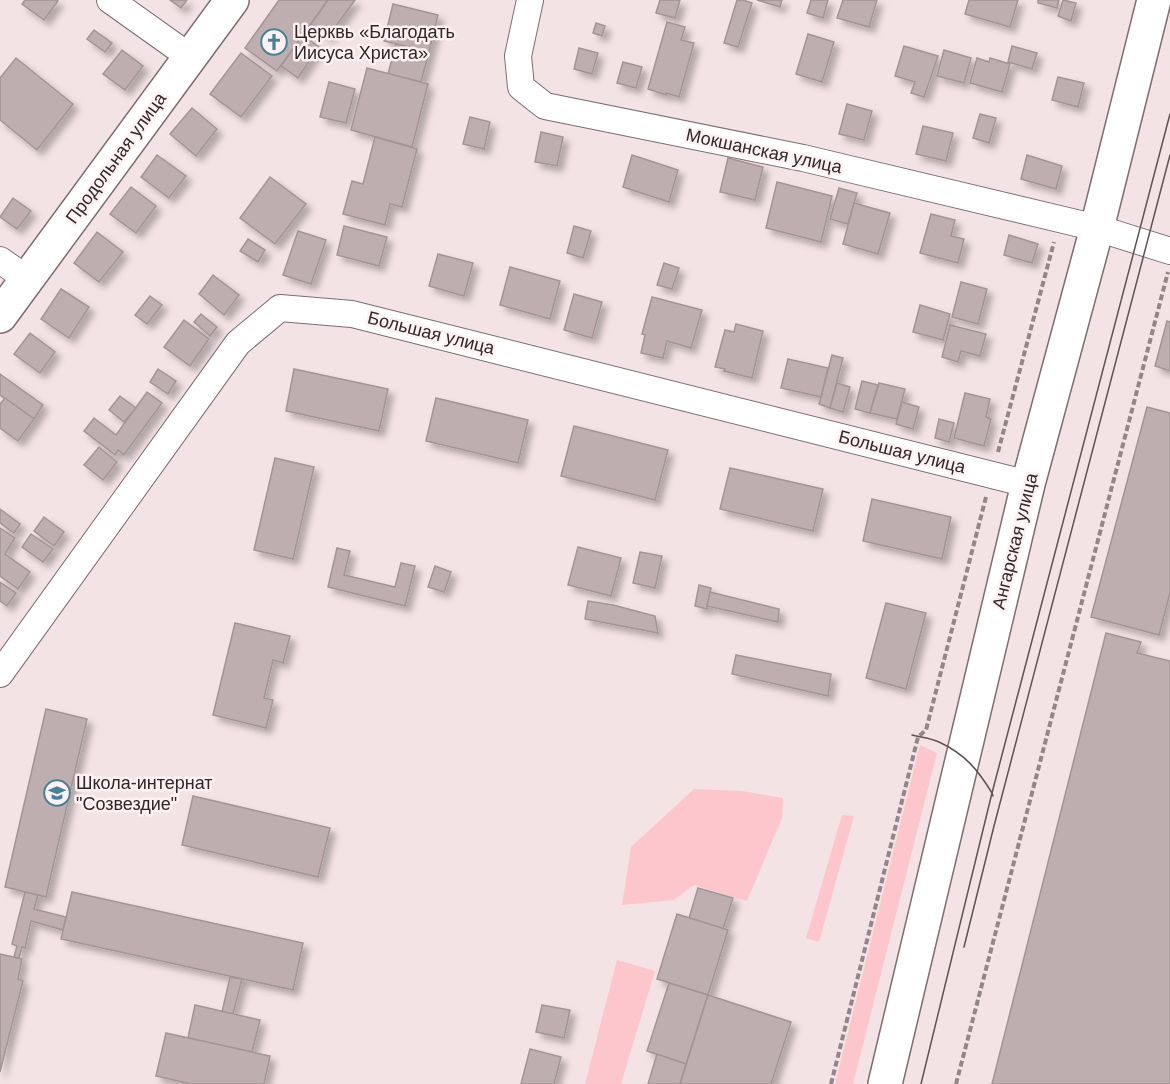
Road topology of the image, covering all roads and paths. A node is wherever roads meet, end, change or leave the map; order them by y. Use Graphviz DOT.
graph roads {
  1 [pos="110,0"];
  2 [pos="232,0"];
  3 [pos="530,0"];
  4 [pos="1154,0"];
  5 [pos="190,57"];
  6 [pos="1060,219"];
  7 [pos="1096,228"];
  8 [pos="1170,251"];
  9 [pos="0,260"];
  10 [pos="1170,266"];
  11 [pos="27,279"];
  12 [pos="0,316"];
  13 [pos="992,475"];
  14 [pos="1028,484"];
  15 [pos="0,674"];
  16 [pos="831,1084"];
  17 [pos="885,1084"];
  18 [pos="956,1084"];
  1 -- 5 [label="street"];
  2 -- 5 [label="main road, Продольная улица"];
  3 -- 6 [label="street, Мокшанская улица"];
  4 -- 7 [label="main road, Ангарская улица"];
  5 -- 11 [label="main road, Продольная улица"];
  6 -- 7 [label="street, Мокшанская улица"];
  6 -- 13 [label="path"];
  7 -- 8 [label="street, Мокшанская улица"];
  7 -- 14 [label="main road, Ангарская улица"];
  9 -- 11 [label="street"];
  10 -- 18 [label="path"];
  11 -- 12 [label="main road, Продольная улица"];
  13 -- 14 [label="street, Большая улица"];
  13 -- 15 [label="street, Большая улица"];
  13 -- 16 [label="path"];
  14 -- 17 [label="main road, Ангарская улица"];
}
